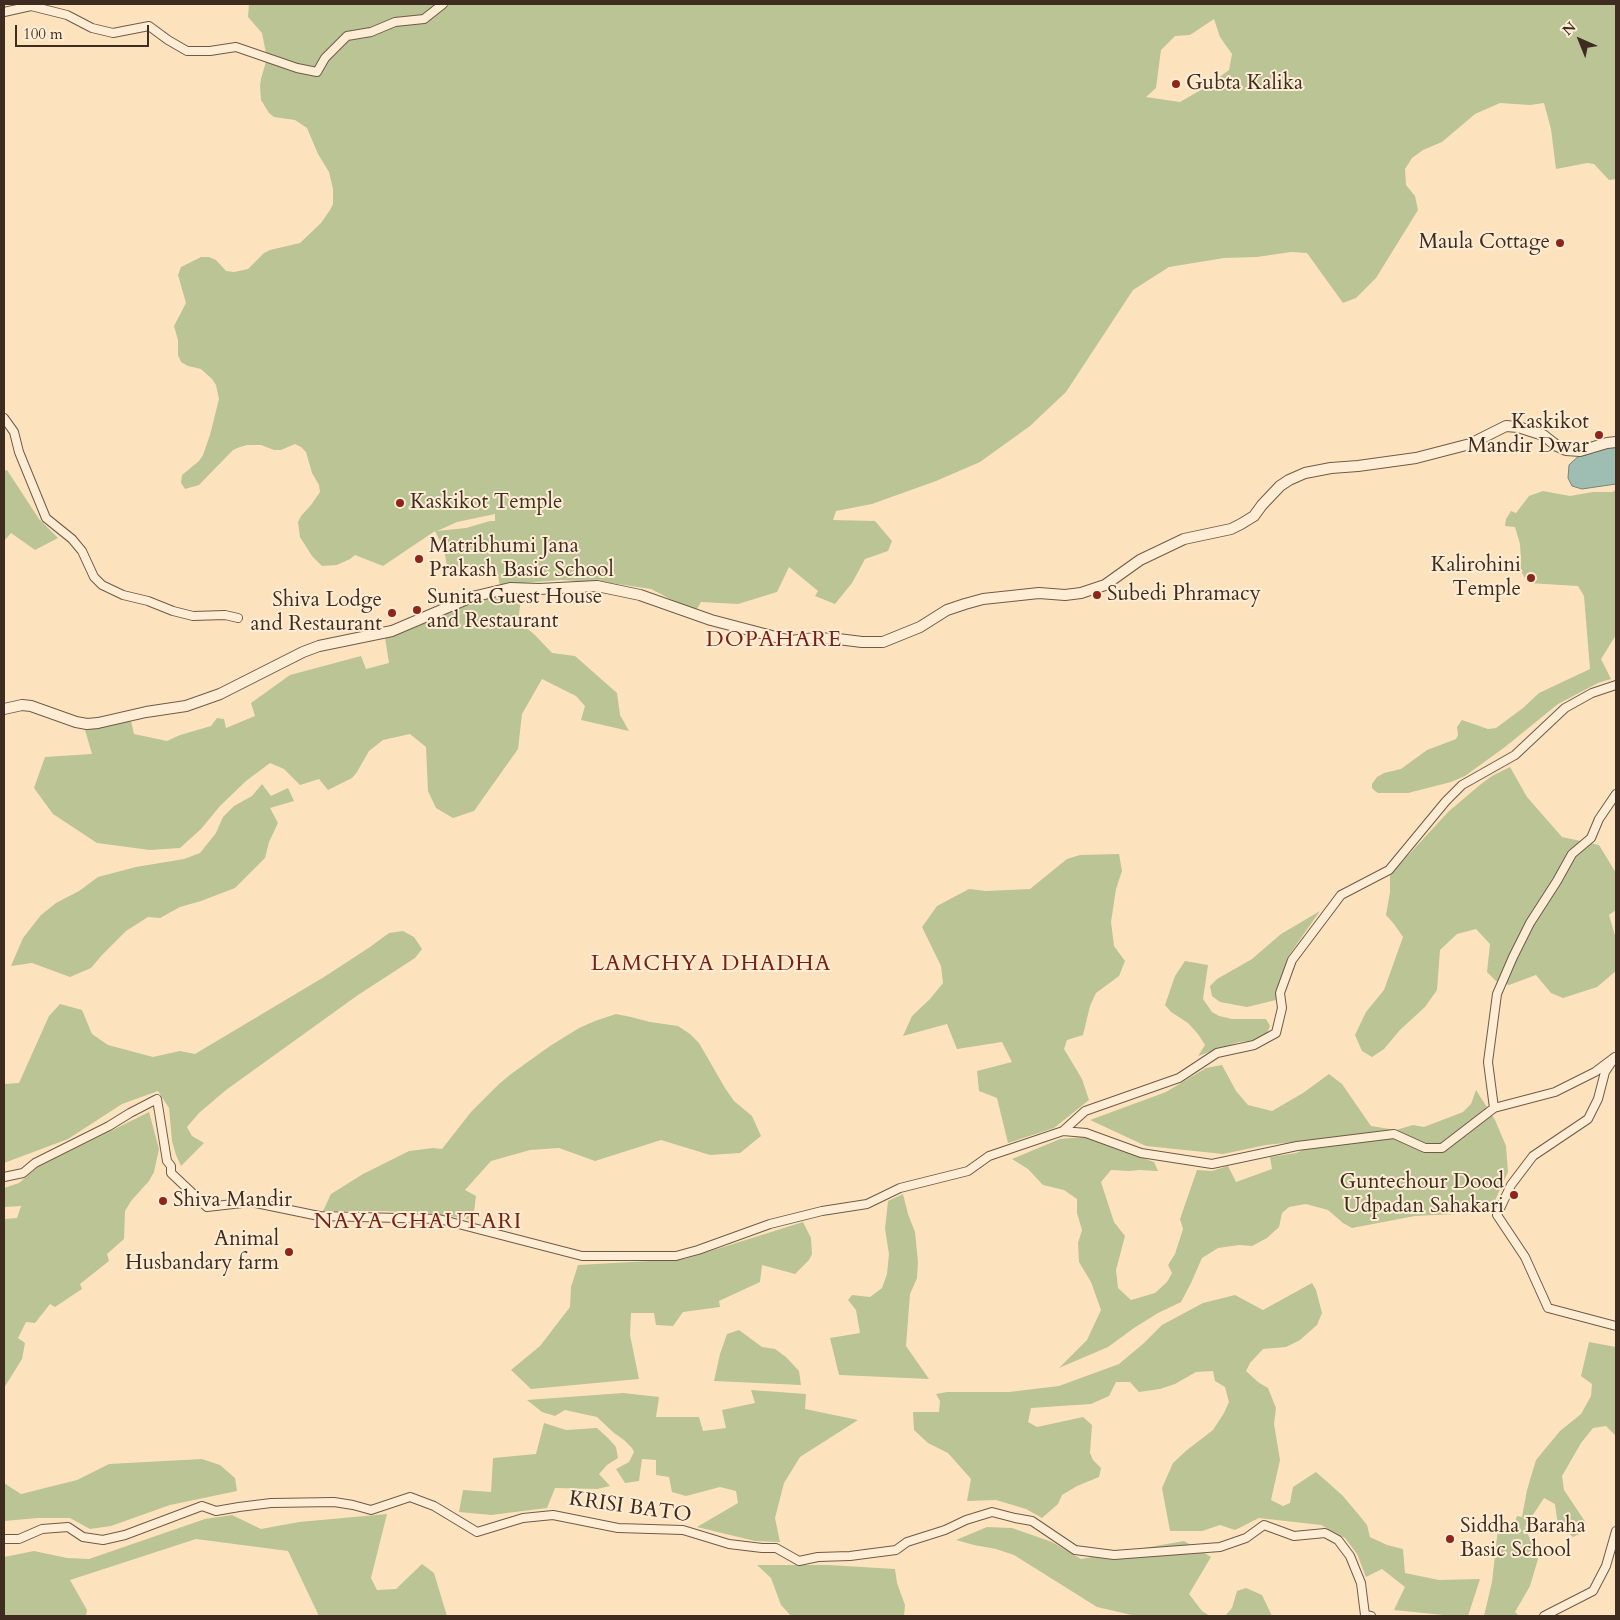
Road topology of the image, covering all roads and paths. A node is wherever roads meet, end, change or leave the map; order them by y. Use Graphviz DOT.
graph roads {
  1 [pos="443,4"];
  2 [pos="4,12"];
  3 [pos="4,418"];
  4 [pos="1616,442"];
  5 [pos="238,618"];
  6 [pos="1616,685"];
  7 [pos="4,710"];
  8 [pos="1616,794"];
  9 [pos="1494,1108"];
  10 [pos="1063,1131"];
  11 [pos="4,1177"];
  12 [pos="1616,1326"];
  13 [pos="1616,1531"];
  14 [pos="4,1539"];
  15 [pos="1371,1616"];
  16 [pos="1544,1616"];
  1 -- 2 [label="street"];
  3 -- 5 [label="street"];
  4 -- 7 [label="street"];
  6 -- 10 [label="street"];
  8 -- 9 [label="street"];
  9 -- 10 [label="street"];
  9 -- 12 [label="street"];
  10 -- 11 [label="street"];
  13 -- 16 [label="street"];
  14 -- 15 [label="street, KRISI BATO"];
}
